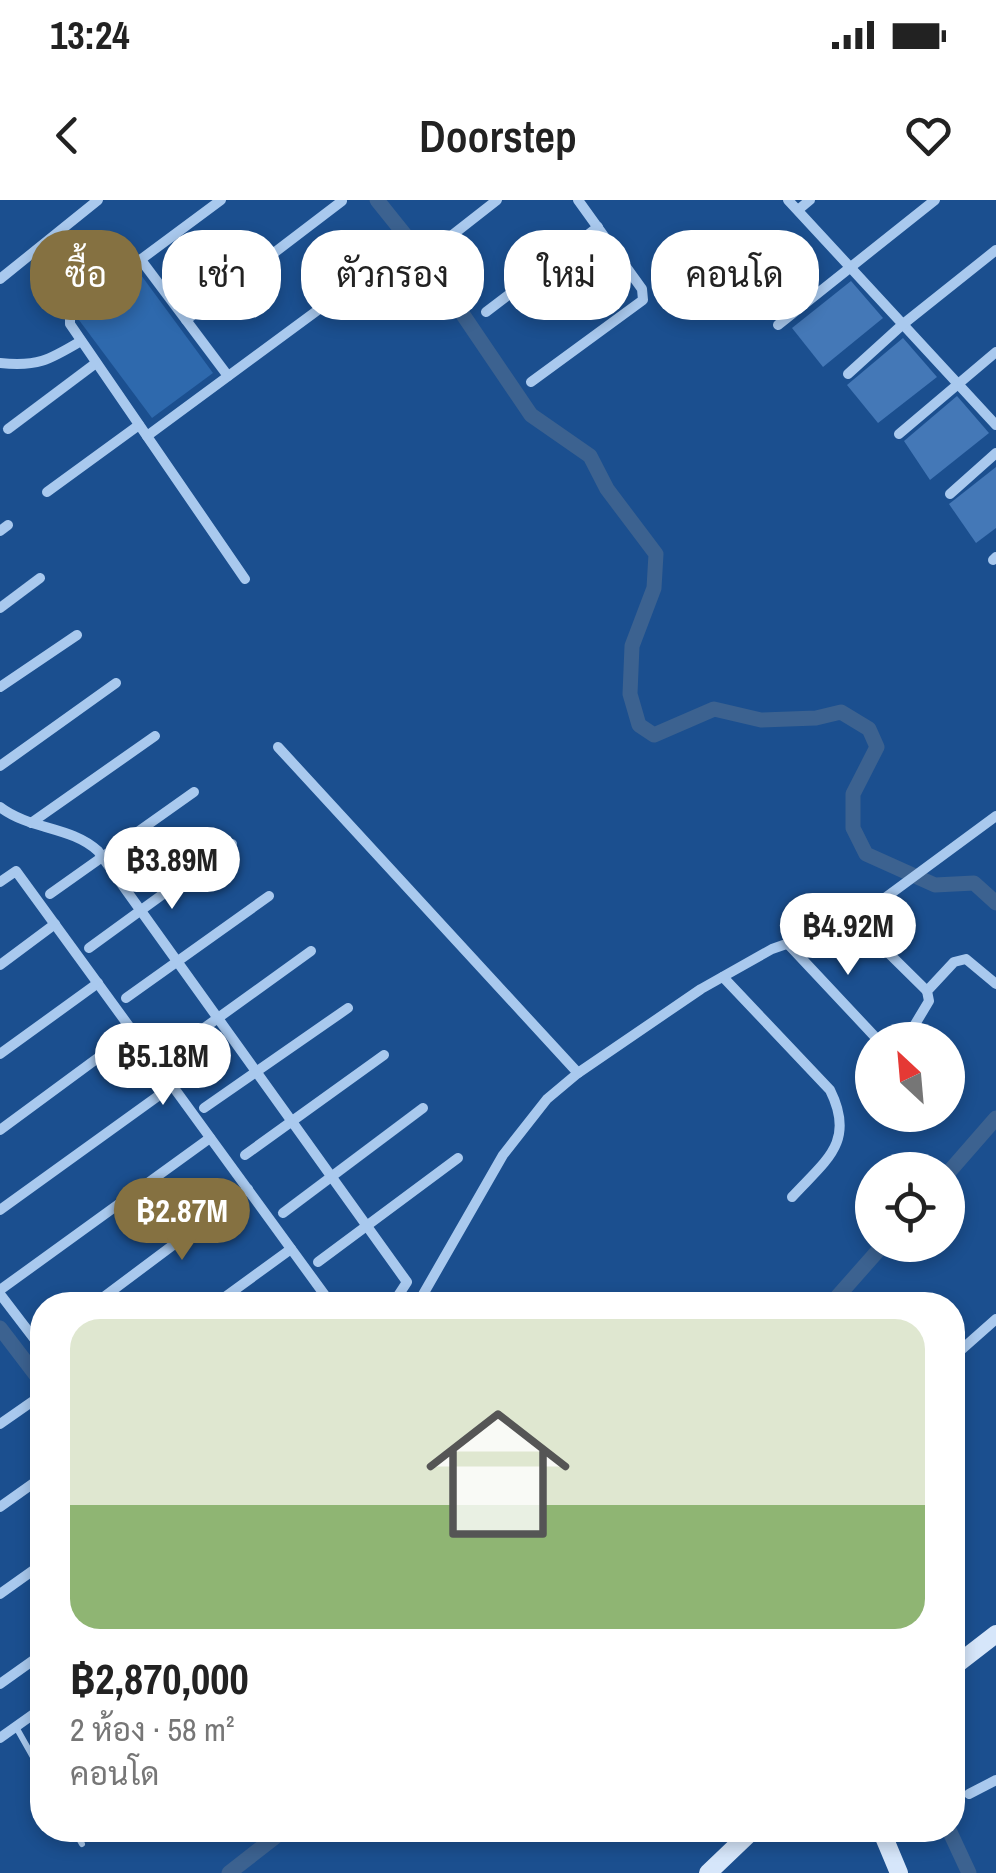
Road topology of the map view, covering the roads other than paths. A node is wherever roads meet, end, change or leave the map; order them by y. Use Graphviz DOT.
graph roads {
  1 [pos="221,200"];
  2 [pos="496,200"];
  3 [pos="578,200"];
  4 [pos="788,200"];
  5 [pos="810,200"];
  6 [pos="934,200"];
  7 [pos="342,201"];
  8 [pos="91,202"];
  9 [pos="798,210"];
  10 [pos="598,227"];
  11 [pos="458,230"];
  12 [pos="281,248"];
  13 [pos="996,250"];
  14 [pos="142,259"];
  15 [pos="142,263"];
  16 [pos="852,266"];
  17 [pos="0,279"];
  18 [pos="162,289"];
  19 [pos="486,312"];
  20 [pos="70,320"];
  21 [pos="186,320"];
  22 [pos="304,320"];
  23 [pos="778,324"];
  24 [pos="902,324"];
  25 [pos="81,341"];
  26 [pos="996,352"];
  27 [pos="0,363"];
  28 [pos="96,363"];
  29 [pos="848,374"];
  30 [pos="228,376"];
  31 [pos="531,382"];
  32 [pos="958,382"];
  33 [pos="139,425"];
  34 [pos="996,425"];
  35 [pos="8,429"];
  36 [pos="898,434"];
  37 [pos="147,436"];
  38 [pos="996,453"];
  39 [pos="47,492"];
  40 [pos="950,494"];
  41 [pos="40,578"];
  42 [pos="245,579"];
  43 [pos="0,608"];
  44 [pos="77,635"];
  45 [pos="116,683"];
  46 [pos="0,687"];
  47 [pos="156,736"];
  48 [pos="278,747"];
  49 [pos="0,766"];
  50 [pos="194,792"];
  51 [pos="0,808"];
  52 [pos="996,816"];
  53 [pos="31,823"];
  54 [pos="232,844"];
  55 [pos="102,857"];
  56 [pos="0,882"];
  57 [pos="50,894"];
  58 [pos="269,896"];
  59 [pos="140,910"];
  60 [pos="856,920"];
  61 [pos="55,924"];
  62 [pos="788,944"];
  63 [pos="89,948"];
  64 [pos="311,951"];
  65 [pos="177,962"];
  66 [pos="0,965"];
  67 [pos="723,977"];
  68 [pos="98,983"];
  69 [pos="996,984"];
  70 [pos="927,991"];
  71 [pos="126,998"];
  72 [pos="348,1008"];
  73 [pos="218,1018"];
  74 [pos="861,1022"];
  75 [pos="916,1022"];
  76 [pos="133,1032"];
  77 [pos="0,1054"];
  78 [pos="168,1054"];
  79 [pos="384,1056"];
  80 [pos="256,1072"];
  81 [pos="578,1073"];
  82 [pos="172,1086"];
  83 [pos="204,1108"];
  84 [pos="424,1108"];
  85 [pos="292,1122"];
  86 [pos="0,1130"];
  87 [pos="210,1138"];
  88 [pos="245,1156"];
  89 [pos="458,1158"];
  90 [pos="331,1176"];
  91 [pos="248,1189"];
  92 [pos="792,1197"];
  93 [pos="0,1210"];
  94 [pos="282,1212"];
  95 [pos="367,1226"];
  96 [pos="291,1250"];
  97 [pos="318,1262"];
  98 [pos="0,1292"];
  99 [pos="110,1292"];
  100 [pos="232,1292"];
  101 [pos="318,1292"];
  102 [pos="400,1292"];
  103 [pos="425,1292"];
  104 [pos="996,1319"];
  105 [pos="30,1332"];
  106 [pos="965,1346"];
  107 [pos="30,1403"];
  108 [pos="0,1424"];
  109 [pos="30,1486"];
  110 [pos="0,1507"];
  111 [pos="30,1573"];
  112 [pos="0,1594"];
  113 [pos="996,1634"];
  114 [pos="965,1658"];
  115 [pos="30,1663"];
  116 [pos="0,1684"];
  117 [pos="30,1716"];
  118 [pos="16,1726"];
  119 [pos="0,1738"];
  120 [pos="30,1752"];
  121 [pos="996,1780"];
  122 [pos="969,1794"];
  123 [pos="740,1842"];
  124 [pos="886,1842"];
  125 [pos="708,1873"];
  126 [pos="900,1873"];
  1 -- 14 [label="street"];
  2 -- 11 [label="street"];
  3 -- 10 [label="street"];
  4 -- 9 [label="street"];
  5 -- 9 [label="street"];
  6 -- 16 [label="street"];
  7 -- 12 [label="street"];
  8 -- 17 [label="street"];
  9 -- 16 [label="street"];
  10 -- 19 [label="street"];
  10 -- 31 [label="street"];
  13 -- 24 [label="street"];
  15 -- 18 [label="street"];
  16 -- 23 [label="street"];
  16 -- 24 [label="street"];
  20 -- 25 [label="street"];
  21 -- 30 [label="street"];
  22 -- 30 [label="street"];
  24 -- 29 [label="street"];
  24 -- 32 [label="street"];
  25 -- 27 [label="street"];
  25 -- 28 [label="street"];
  26 -- 32 [label="street"];
  28 -- 33 [label="street"];
  28 -- 35 [label="street"];
  30 -- 37 [label="street"];
  32 -- 34 [label="street"];
  32 -- 36 [label="street"];
  33 -- 37 [label="street"];
  33 -- 39 [label="street"];
  37 -- 42 [label="street"];
  38 -- 40 [label="street"];
  41 -- 43 [label="street"];
  44 -- 46 [label="street"];
  45 -- 49 [label="street"];
  47 -- 53 [label="street"];
  48 -- 81 [label="street"];
  50 -- 55 [label="street"];
  51 -- 53 [label="street"];
  52 -- 60 [label="street"];
  53 -- 55 [label="street"];
  54 -- 59 [label="street"];
  55 -- 57 [label="street"];
  55 -- 59 [label="street"];
  56 -- 61 [label="street"];
  58 -- 65 [label="street"];
  59 -- 63 [label="street"];
  59 -- 65 [label="street"];
  60 -- 62 [label="street"];
  60 -- 70 [label="street"];
  61 -- 66 [label="street"];
  61 -- 68 [label="street"];
  62 -- 67 [label="street"];
  62 -- 74 [label="street"];
  64 -- 73 [label="street"];
  65 -- 71 [label="street"];
  65 -- 73 [label="street"];
  67 -- 81 [label="street"];
  67 -- 92 [label="street"];
  68 -- 76 [label="street"];
  68 -- 77 [label="street"];
  69 -- 70 [label="street"];
  70 -- 75 [label="street"];
  72 -- 80 [label="street"];
  73 -- 78 [label="street"];
  73 -- 80 [label="street"];
  76 -- 82 [label="street"];
  76 -- 86 [label="street"];
  79 -- 85 [label="street"];
  80 -- 83 [label="street"];
  80 -- 85 [label="street"];
  81 -- 103 [label="street"];
  82 -- 87 [label="street"];
  82 -- 93 [label="street"];
  84 -- 90 [label="street"];
  85 -- 88 [label="street"];
  85 -- 90 [label="street"];
  87 -- 91 [label="street"];
  87 -- 98 [label="street"];
  89 -- 95 [label="street"];
  90 -- 94 [label="street"];
  90 -- 95 [label="street"];
  91 -- 96 [label="street"];
  91 -- 99 [label="street"];
  95 -- 97 [label="street"];
  95 -- 102 [label="street"];
  96 -- 100 [label="street"];
  96 -- 101 [label="street"];
  98 -- 105 [label="street"];
  104 -- 106 [label="street"];
  107 -- 108 [label="street"];
  109 -- 110 [label="street"];
  111 -- 112 [label="street"];
  113 -- 114 [label="street"];
  115 -- 116 [label="street"];
  117 -- 118 [label="street"];
  118 -- 119 [label="street"];
  118 -- 120 [label="lane"];
  121 -- 122 [label="street"];
  123 -- 125 [label="street"];
  124 -- 126 [label="street"];
}
